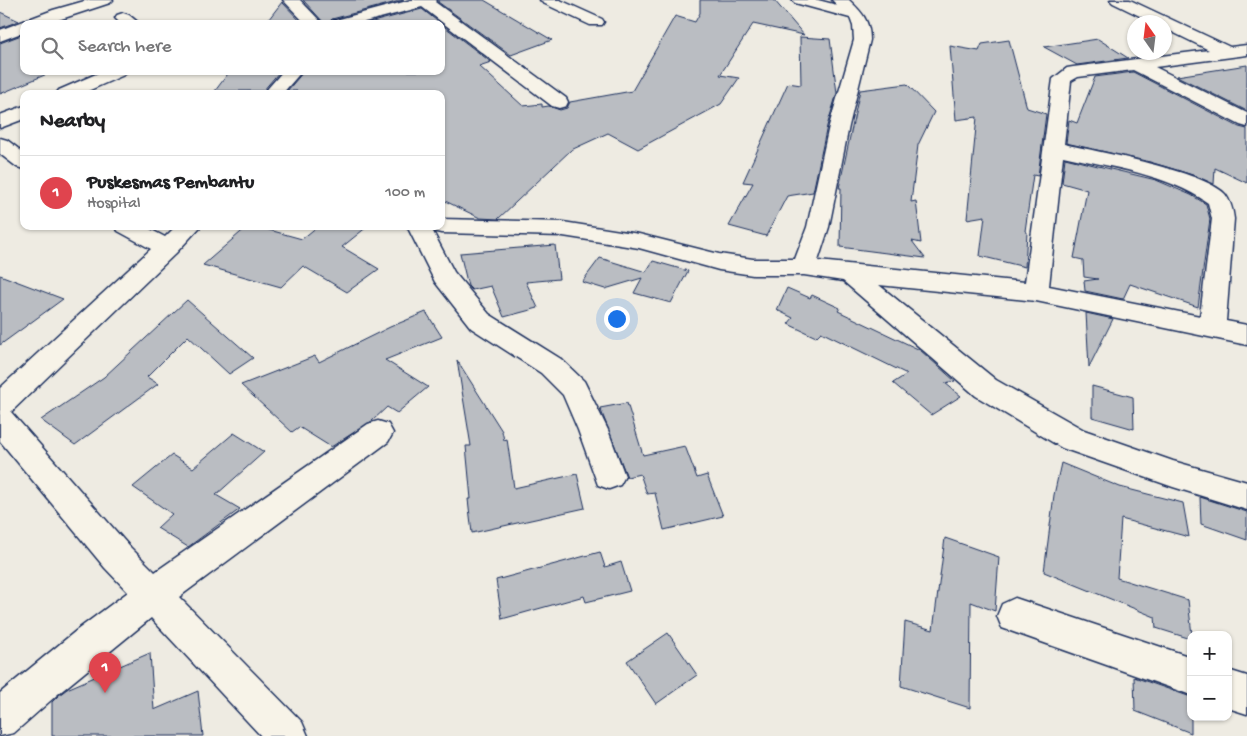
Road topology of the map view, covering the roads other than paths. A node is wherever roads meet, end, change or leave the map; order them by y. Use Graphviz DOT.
graph roads {
  1 [pos="102,0"];
  2 [pos="291,0"];
  3 [pos="426,0"];
  4 [pos="548,0"];
  5 [pos="800,0"];
  6 [pos="840,0"];
  7 [pos="1118,0"];
  8 [pos="857,15"];
  9 [pos="41,20"];
  10 [pos="310,20"];
  11 [pos="353,20"];
  12 [pos="596,22"];
  13 [pos="20,28"];
  14 [pos="0,36"];
  15 [pos="1238,52"];
  16 [pos="1136,64"];
  17 [pos="109,75"];
  18 [pos="289,75"];
  19 [pos="74,90"];
  20 [pos="276,90"];
  21 [pos="559,102"];
  22 [pos="20,114"];
  23 [pos="1247,121"];
  24 [pos="0,122"];
  25 [pos="0,144"];
  26 [pos="1053,148"];
  27 [pos="20,161"];
  28 [pos="445,226"];
  29 [pos="134,230"];
  30 [pos="186,230"];
  31 [pos="420,230"];
  32 [pos="168,248"];
  33 [pos="804,267"];
  34 [pos="850,274"];
  35 [pos="1036,292"];
  36 [pos="1212,328"];
  37 [pos="1247,335"];
  38 [pos="0,405"];
  39 [pos="0,420"];
  40 [pos="378,433"];
  41 [pos="609,476"];
  42 [pos="1247,496"];
  43 [pos="154,594"];
  44 [pos="1015,616"];
  45 [pos="1187,675"];
  46 [pos="1232,690"];
  47 [pos="1247,695"];
  48 [pos="0,719"];
  49 [pos="288,736"];
  1 -- 9 [label="street"];
  2 -- 10 [label="street"];
  3 -- 11 [label="street"];
  3 -- 21 [label="street"];
  4 -- 12 [label="street"];
  5 -- 8 [label="street"];
  6 -- 8 [label="street"];
  7 -- 15 [label="street"];
  8 -- 33 [label="street"];
  13 -- 14 [label="street"];
  15 -- 16 [label="street"];
  16 -- 23 [label="street"];
  16 -- 26 [label="street"];
  17 -- 19 [label="street"];
  18 -- 20 [label="street"];
  22 -- 24 [label="street"];
  25 -- 27 [label="street"];
  26 -- 35 [label="street"];
  26 -- 36 [label="street"];
  28 -- 33 [label="street"];
  29 -- 32 [label="street"];
  30 -- 32 [label="street"];
  31 -- 41 [label="street"];
  32 -- 38 [label="street"];
  33 -- 34 [label="street"];
  34 -- 35 [label="street"];
  34 -- 42 [label="street"];
  35 -- 36 [label="street"];
  36 -- 37 [label="street"];
  39 -- 43 [label="street"];
  40 -- 43 [label="street"];
  43 -- 48 [label="street"];
  43 -- 49 [label="street"];
  44 -- 45 [label="street"];
  46 -- 47 [label="street"];
}
